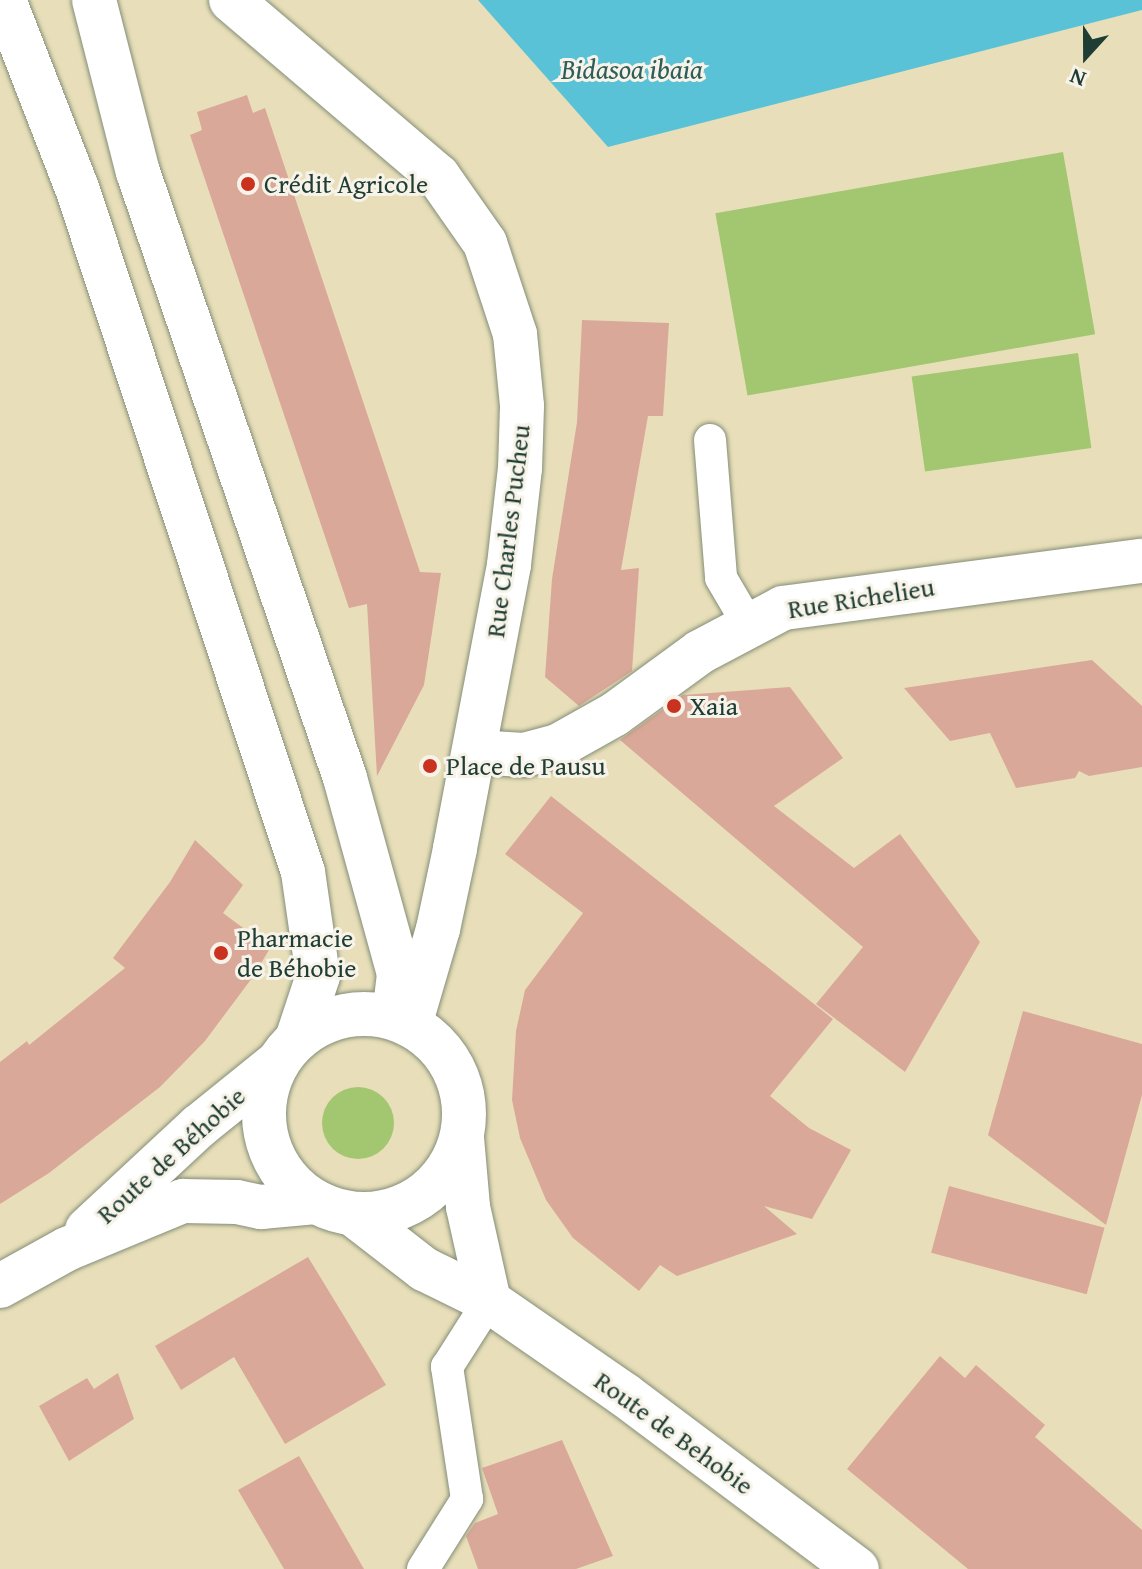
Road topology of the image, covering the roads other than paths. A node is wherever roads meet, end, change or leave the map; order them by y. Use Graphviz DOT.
graph roads {
  1 [pos="4,0"];
  2 [pos="94,0"];
  3 [pos="231,0"];
  4 [pos="710,440"];
  5 [pos="1142,561"];
  6 [pos="766,616"];
  7 [pos="475,752"];
  8 [pos="402,1020"];
  9 [pos="287,1051"];
  10 [pos="462,1138"];
  11 [pos="334,1208"];
  12 [pos="67,1249"];
  13 [pos="0,1286"];
  14 [pos="489,1301"];
  15 [pos="423,1569"];
  16 [pos="857,1569"];
  1 -- 9 [label="main road"];
  2 -- 8 [label="main road"];
  3 -- 7 [label="main road, Rue Charles Pucheu"];
  4 -- 6 [label="lane"];
  5 -- 6 [label="main road, Rue Richelieu"];
  6 -- 7 [label="main road, Rue Richelieu"];
  7 -- 8 [label="main road, Rue Charles Pucheu"];
  8 -- 9 [label="main road"];
  8 -- 10 [label="main road"];
  9 -- 11 [label="main road"];
  9 -- 12 [label="main road, Route de Béhobie"];
  10 -- 11 [label="main road"];
  10 -- 14 [label="main road"];
  11 -- 12 [label="main road, Route de Béhobie"];
  11 -- 14 [label="main road, Route de Behobie"];
  12 -- 13 [label="main road, Route de Béhobie"];
  14 -- 15 [label="lane"];
  14 -- 16 [label="main road, Route de Behobie"];
}
